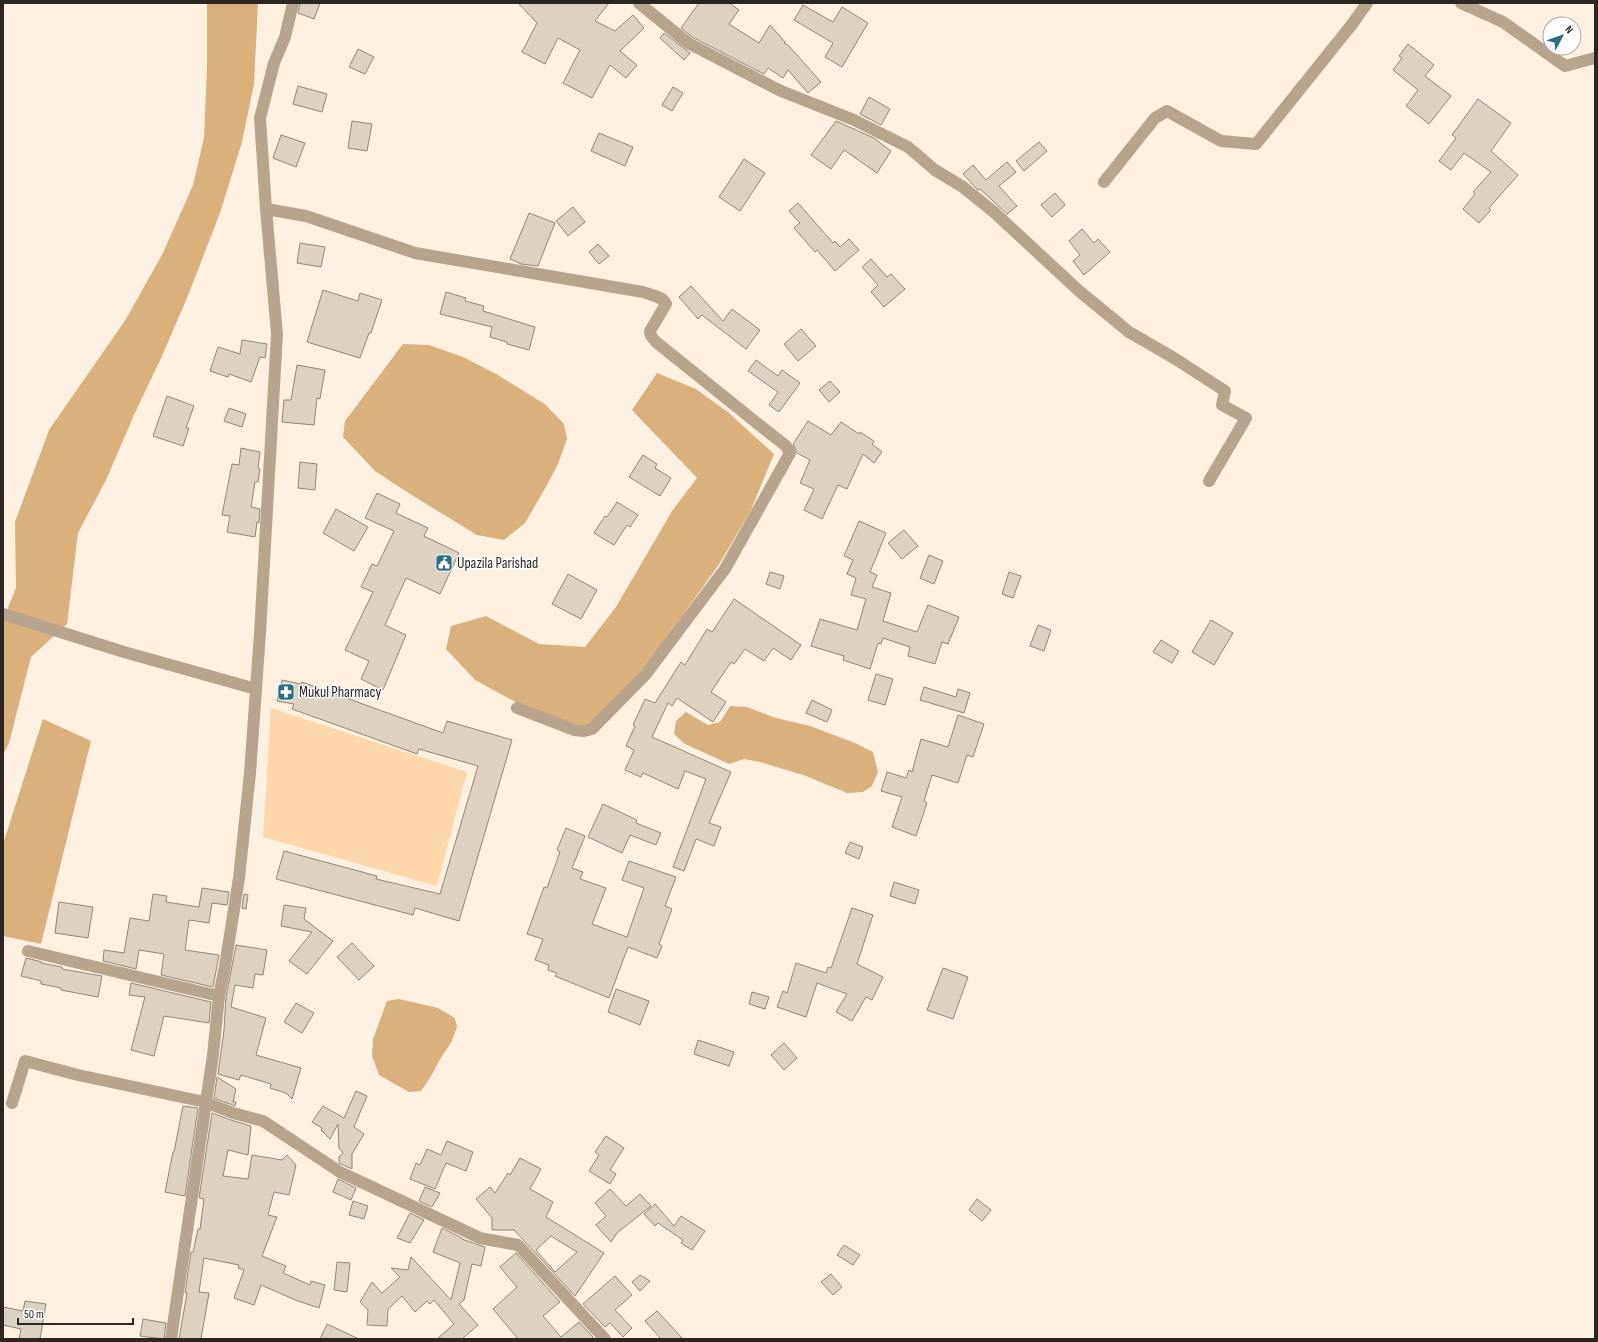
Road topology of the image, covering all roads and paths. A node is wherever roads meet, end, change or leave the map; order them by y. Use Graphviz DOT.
graph roads {
  1 [pos="294,3"];
  2 [pos="639,3"];
  3 [pos="1367,3"];
  4 [pos="1461,3"];
  5 [pos="1595,58"];
  6 [pos="1104,182"];
  7 [pos="266,209"];
  8 [pos="1209,481"];
  9 [pos="3,614"];
  10 [pos="256,689"];
  11 [pos="517,708"];
  12 [pos="28,951"];
  13 [pos="219,996"];
  14 [pos="12,1102"];
  15 [pos="206,1102"];
  16 [pos="171,1339"];
  17 [pos="605,1339"];
  1 -- 7 [label="street"];
  2 -- 8 [label="street"];
  3 -- 6 [label="street"];
  4 -- 5 [label="street"];
  7 -- 10 [label="street"];
  7 -- 11 [label="street"];
  9 -- 10 [label="street"];
  10 -- 13 [label="street"];
  12 -- 13 [label="street"];
  13 -- 15 [label="street"];
  14 -- 15 [label="street"];
  15 -- 16 [label="street"];
  15 -- 17 [label="street"];
}
